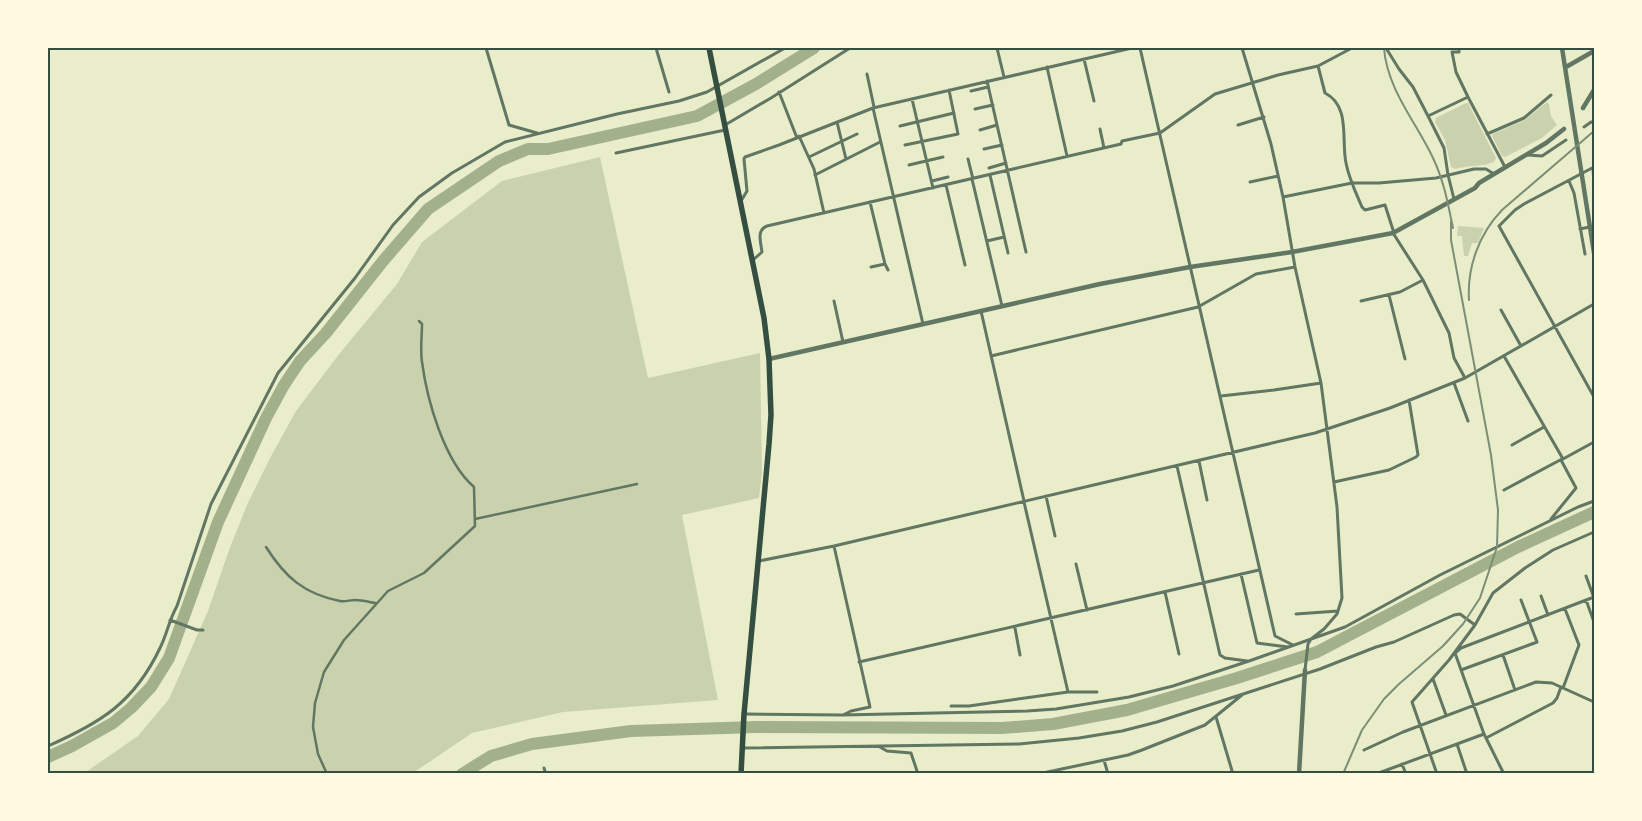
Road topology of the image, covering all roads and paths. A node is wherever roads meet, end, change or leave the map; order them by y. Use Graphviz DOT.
graph roads {
  1 [pos="486,48"];
  2 [pos="656,48"];
  3 [pos="709,48"];
  4 [pos="785,48"];
  5 [pos="850,48"];
  6 [pos="997,48"];
  7 [pos="1111,48"];
  8 [pos="1132,48"];
  9 [pos="1140,48"];
  10 [pos="1242,48"];
  11 [pos="1352,48"];
  12 [pos="1386,48"];
  13 [pos="1562,48"];
  14 [pos="1459,50"];
  15 [pos="1594,51"];
  16 [pos="1112,52"];
  17 [pos="1084,59"];
  18 [pos="1318,66"];
  19 [pos="1047,67"];
  20 [pos="1566,67"];
  21 [pos="866,74"];
  22 [pos="1004,77"];
  23 [pos="987,81"];
  24 [pos="1253,82"];
  25 [pos="717,86"];
  26 [pos="988,87"];
  27 [pos="948,90"];
  28 [pos="1594,90"];
  29 [pos="971,91"];
  30 [pos="669,92"];
  31 [pos="780,92"];
  32 [pos="1550,95"];
  33 [pos="1468,97"];
  34 [pos="912,99"];
  35 [pos="1094,101"];
  36 [pos="993,105"];
  37 [pos="874,108"];
  38 [pos="1583,108"];
  39 [pos="975,110"];
  40 [pos="954,113"];
  41 [pos="1428,116"];
  42 [pos="1264,117"];
  43 [pos="918,121"];
  44 [pos="837,122"];
  45 [pos="1594,122"];
  46 [pos="997,125"];
  47 [pos="1238,125"];
  48 [pos="900,126"];
  49 [pos="1584,127"];
  50 [pos="725,128"];
  51 [pos="1100,129"];
  52 [pos="1564,129"];
  53 [pos="980,130"];
  54 [pos="538,133"];
  55 [pos="1160,133"];
  56 [pos="856,134"];
  57 [pos="1487,134"];
  58 [pos="798,137"];
  59 [pos="1566,140"];
  60 [pos="842,141"];
  61 [pos="922,141"];
  62 [pos="880,142"];
  63 [pos="904,145"];
  64 [pos="1002,145"];
  65 [pos="1104,148"];
  66 [pos="984,149"];
  67 [pos="616,153"];
  68 [pos="1527,155"];
  69 [pos="1067,156"];
  70 [pos="809,157"];
  71 [pos="943,157"];
  72 [pos="846,159"];
  73 [pos="968,159"];
  74 [pos="927,161"];
  75 [pos="1006,164"];
  76 [pos="909,165"];
  77 [pos="1594,167"];
  78 [pos="989,168"];
  79 [pos="1505,168"];
  80 [pos="1007,170"];
  81 [pos="990,174"];
  82 [pos="1448,174"];
  83 [pos="1494,174"];
  84 [pos="815,175"];
  85 [pos="1278,176"];
  86 [pos="948,177"];
  87 [pos="972,179"];
  88 [pos="1569,180"];
  89 [pos="932,181"];
  90 [pos="1250,182"];
  91 [pos="1352,183"];
  92 [pos="946,185"];
  93 [pos="1594,185"];
  94 [pos="933,188"];
  95 [pos="893,197"];
  96 [pos="1283,197"];
  97 [pos="1454,199"];
  98 [pos="741,202"];
  99 [pos="870,202"];
  100 [pos="824,213"];
  101 [pos="1594,226"];
  102 [pos="1580,229"];
  103 [pos="1394,233"];
  104 [pos="1004,237"];
  105 [pos="987,241"];
  106 [pos="1026,252"];
  107 [pos="1292,252"];
  108 [pos="1008,253"];
  109 [pos="1594,253"];
  110 [pos="1585,254"];
  111 [pos="753,261"];
  112 [pos="885,264"];
  113 [pos="965,265"];
  114 [pos="871,267"];
  115 [pos="1190,267"];
  116 [pos="1295,268"];
  117 [pos="888,270"];
  118 [pos="1423,280"];
  119 [pos="1389,295"];
  120 [pos="834,301"];
  121 [pos="1361,301"];
  122 [pos="1594,304"];
  123 [pos="1002,306"];
  124 [pos="1200,306"];
  125 [pos="981,310"];
  126 [pos="1501,310"];
  127 [pos="419,321"];
  128 [pos="923,324"];
  129 [pos="1555,326"];
  130 [pos="843,342"];
  131 [pos="1521,346"];
  132 [pos="991,356"];
  133 [pos="1504,356"];
  134 [pos="769,359"];
  135 [pos="1404,359"];
  136 [pos="1465,378"];
  137 [pos="1321,383"];
  138 [pos="1454,383"];
  139 [pos="1221,396"];
  140 [pos="1594,397"];
  141 [pos="1409,400"];
  142 [pos="1468,421"];
  143 [pos="1544,427"];
  144 [pos="1328,429"];
  145 [pos="1594,442"];
  146 [pos="1512,445"];
  147 [pos="1233,452"];
  148 [pos="1562,460"];
  149 [pos="1199,461"];
  150 [pos="1177,466"];
  151 [pos="1334,482"];
  152 [pos="637,484"];
  153 [pos="1504,490"];
  154 [pos="1046,496"];
  155 [pos="1207,500"];
  156 [pos="1594,501"];
  157 [pos="1024,502"];
  158 [pos="475,519"];
  159 [pos="1548,521"];
  160 [pos="1594,532"];
  161 [pos="1055,536"];
  162 [pos="834,546"];
  163 [pos="266,547"];
  164 [pos="759,561"];
  165 [pos="1076,564"];
  166 [pos="1259,570"];
  167 [pos="1240,574"];
  168 [pos="1586,576"];
  169 [pos="1204,583"];
  170 [pos="1165,592"];
  171 [pos="1541,596"];
  172 [pos="1594,598"];
  173 [pos="1521,600"];
  174 [pos="1586,600"];
  175 [pos="375,603"];
  176 [pos="1566,609"];
  177 [pos="1087,610"];
  178 [pos="1338,611"];
  179 [pos="1296,614"];
  180 [pos="1548,615"];
  181 [pos="1051,619"];
  182 [pos="171,621"];
  183 [pos="1530,622"];
  184 [pos="1594,622"];
  185 [pos="1475,625"];
  186 [pos="1015,628"];
  187 [pos="203,630"];
  188 [pos="1312,639"];
  189 [pos="1294,645"];
  190 [pos="1288,647"];
  191 [pos="1455,653"];
  192 [pos="1180,654"];
  193 [pos="1020,655"];
  194 [pos="1503,655"];
  195 [pos="1249,661"];
  196 [pos="859,662"];
  197 [pos="1462,670"];
  198 [pos="1305,672"];
  199 [pos="1433,678"];
  200 [pos="1562,687"];
  201 [pos="1515,690"];
  202 [pos="1068,692"];
  203 [pos="1097,692"];
  204 [pos="1243,694"];
  205 [pos="1594,702"];
  206 [pos="1474,705"];
  207 [pos="951,706"];
  208 [pos="1446,715"];
  209 [pos="744,716"];
  210 [pos="842,716"];
  211 [pos="1216,717"];
  212 [pos="1420,725"];
  213 [pos="1485,736"];
  214 [pos="1457,744"];
  215 [pos="48,746"];
  216 [pos="878,746"];
  217 [pos="743,748"];
  218 [pos="1364,750"];
  219 [pos="1430,754"];
  220 [pos="1104,760"];
  221 [pos="1402,764"];
  222 [pos="544,768"];
  223 [pos="1044,773"];
  224 [pos="327,774"];
  225 [pos="546,774"];
  226 [pos="741,774"];
  227 [pos="918,774"];
  228 [pos="1038,774"];
  229 [pos="1108,774"];
  230 [pos="1232,774"];
  231 [pos="1299,774"];
  232 [pos="1376,774"];
  233 [pos="1406,774"];
  234 [pos="1437,774"];
  235 [pos="1467,774"];
  236 [pos="1504,774"];
  1 -- 54 [label="street"];
  2 -- 30 [label="street"];
  3 -- 25 [label="highway"];
  4 -- 25 [label="street"];
  5 -- 31 [label="street"];
  6 -- 22 [label="street"];
  7 -- 16 [label="street"];
  8 -- 16 [label="street"];
  9 -- 55 [label="street"];
  10 -- 24 [label="street"];
  11 -- 18 [label="street"];
  12 -- 41 [label="street"];
  13 -- 20 [label="street"];
  14 -- 33 [label="street"];
  15 -- 20 [label="street"];
  16 -- 17 [label="street"];
  17 -- 19 [label="street"];
  17 -- 35 [label="street"];
  18 -- 24 [label="street"];
  18 -- 91 [label="street"];
  19 -- 22 [label="street"];
  19 -- 69 [label="street"];
  20 -- 109 [label="street"];
  21 -- 37 [label="street"];
  22 -- 23 [label="street"];
  23 -- 26 [label="street"];
  23 -- 27 [label="street"];
  24 -- 42 [label="street"];
  24 -- 55 [label="street"];
  25 -- 50 [label="highway"];
  25 -- 54 [label="street"];
  26 -- 29 [label="street"];
  26 -- 36 [label="street"];
  27 -- 34 [label="street"];
  27 -- 40 [label="street"];
  28 -- 38 [label="street"];
  31 -- 50 [label="street"];
  31 -- 58 [label="street"];
  32 -- 57 [label="street"];
  33 -- 41 [label="street"];
  33 -- 57 [label="street"];
  34 -- 37 [label="street"];
  34 -- 43 [label="street"];
  36 -- 39 [label="street"];
  36 -- 46 [label="street"];
  37 -- 44 [label="street"];
  37 -- 62 [label="street"];
  40 -- 43 [label="street"];
  40 -- 61 [label="street"];
  41 -- 82 [label="street"];
  42 -- 47 [label="street"];
  42 -- 85 [label="street"];
  43 -- 48 [label="street"];
  43 -- 61 [label="street"];
  44 -- 58 [label="street"];
  44 -- 60 [label="street"];
  45 -- 49 [label="street"];
  46 -- 53 [label="street"];
  46 -- 64 [label="street"];
  50 -- 67 [label="street"];
  50 -- 98 [label="highway"];
  51 -- 65 [label="street"];
  52 -- 68 [label="street"];
  54 -- 182 [label="street"];
  55 -- 65 [label="street"];
  55 -- 115 [label="street"];
  56 -- 60 [label="street"];
  57 -- 79 [label="street"];
  58 -- 70 [label="street"];
  58 -- 98 [label="street"];
  59 -- 68 [label="street"];
  60 -- 70 [label="street"];
  60 -- 72 [label="street"];
  61 -- 63 [label="street"];
  61 -- 74 [label="street"];
  62 -- 72 [label="street"];
  62 -- 95 [label="street"];
  64 -- 66 [label="street"];
  64 -- 75 [label="street"];
  65 -- 69 [label="street"];
  68 -- 79 [label="street"];
  69 -- 80 [label="street"];
  70 -- 84 [label="street"];
  71 -- 74 [label="street"];
  72 -- 84 [label="street"];
  73 -- 87 [label="street"];
  74 -- 76 [label="street"];
  74 -- 89 [label="street"];
  75 -- 78 [label="street"];
  75 -- 80 [label="street"];
  77 -- 88 [label="street"];
  77 -- 93 [label="street"];
  79 -- 83 [label="street"];
  80 -- 81 [label="street"];
  80 -- 106 [label="street"];
  81 -- 87 [label="street"];
  81 -- 104 [label="street"];
  82 -- 83 [label="street"];
  82 -- 91 [label="street"];
  82 -- 97 [label="street"];
  83 -- 97 [label="street"];
  84 -- 100 [label="street"];
  85 -- 90 [label="street"];
  85 -- 96 [label="street"];
  86 -- 89 [label="street"];
  87 -- 92 [label="street"];
  87 -- 105 [label="street"];
  88 -- 102 [label="street"];
  88 -- 129 [label="street"];
  89 -- 94 [label="street"];
  91 -- 96 [label="street"];
  91 -- 103 [label="street"];
  92 -- 94 [label="street"];
  92 -- 113 [label="street"];
  94 -- 95 [label="street"];
  95 -- 99 [label="street"];
  95 -- 128 [label="street"];
  96 -- 107 [label="street"];
  97 -- 103 [label="street"];
  98 -- 111 [label="highway"];
  99 -- 100 [label="street"];
  99 -- 112 [label="street"];
  100 -- 111 [label="street"];
  101 -- 102 [label="street"];
  102 -- 110 [label="street"];
  103 -- 107 [label="street"];
  103 -- 118 [label="street"];
  104 -- 105 [label="street"];
  104 -- 108 [label="street"];
  105 -- 123 [label="street"];
  107 -- 115 [label="street"];
  107 -- 116 [label="street"];
  111 -- 134 [label="highway"];
  112 -- 114 [label="street"];
  112 -- 117 [label="street"];
  115 -- 123 [label="street"];
  115 -- 124 [label="street"];
  116 -- 124 [label="street"];
  116 -- 137 [label="street"];
  118 -- 119 [label="street"];
  118 -- 136 [label="street"];
  119 -- 121 [label="street"];
  119 -- 135 [label="street"];
  120 -- 130 [label="street"];
  122 -- 129 [label="street"];
  123 -- 125 [label="street"];
  124 -- 132 [label="street"];
  124 -- 139 [label="street"];
  125 -- 128 [label="street"];
  125 -- 132 [label="street"];
  126 -- 131 [label="street"];
  127 -- 158 [label="street"];
  128 -- 130 [label="street"];
  129 -- 131 [label="street"];
  129 -- 140 [label="street"];
  130 -- 134 [label="street"];
  131 -- 133 [label="street"];
  132 -- 157 [label="street"];
  133 -- 136 [label="street"];
  133 -- 143 [label="street"];
  134 -- 164 [label="highway"];
  136 -- 138 [label="street"];
  137 -- 139 [label="street"];
  137 -- 144 [label="street"];
  138 -- 141 [label="street"];
  138 -- 142 [label="street"];
  139 -- 147 [label="street"];
  141 -- 144 [label="street"];
  141 -- 151 [label="street"];
  143 -- 146 [label="street"];
  143 -- 148 [label="street"];
  144 -- 147 [label="street"];
  144 -- 151 [label="street"];
  145 -- 148 [label="street"];
  147 -- 149 [label="street"];
  147 -- 166 [label="street"];
  148 -- 153 [label="street"];
  148 -- 159 [label="street"];
  149 -- 150 [label="street"];
  149 -- 155 [label="street"];
  150 -- 154 [label="street"];
  150 -- 169 [label="street"];
  151 -- 178 [label="street"];
  152 -- 158 [label="street"];
  154 -- 157 [label="street"];
  154 -- 161 [label="street"];
  156 -- 159 [label="street"];
  157 -- 162 [label="street"];
  157 -- 181 [label="street"];
  158 -- 175 [label="street"];
  159 -- 188 [label="street"];
  160 -- 185 [label="street"];
  162 -- 164 [label="street"];
  162 -- 196 [label="street"];
  163 -- 175 [label="street"];
  164 -- 209 [label="highway"];
  165 -- 177 [label="street"];
  166 -- 167 [label="street"];
  166 -- 189 [label="street"];
  167 -- 169 [label="street"];
  167 -- 190 [label="street"];
  168 -- 172 [label="street"];
  169 -- 170 [label="street"];
  169 -- 195 [label="street"];
  170 -- 177 [label="street"];
  170 -- 192 [label="street"];
  171 -- 180 [label="street"];
  172 -- 174 [label="street"];
  173 -- 183 [label="street"];
  174 -- 176 [label="street"];
  174 -- 184 [label="street"];
  175 -- 224 [label="street"];
  176 -- 180 [label="street"];
  176 -- 200 [label="street"];
  177 -- 181 [label="street"];
  178 -- 179 [label="street"];
  178 -- 188 [label="street"];
  180 -- 183 [label="street"];
  181 -- 186 [label="street"];
  181 -- 202 [label="street"];
  182 -- 187 [label="street"];
  182 -- 215 [label="street"];
  183 -- 191 [label="street"];
  183 -- 194 [label="street"];
  185 -- 191 [label="street"];
  185 -- 198 [label="street"];
  186 -- 193 [label="street"];
  186 -- 196 [label="street"];
  188 -- 189 [label="street"];
  188 -- 198 [label="street"];
  189 -- 190 [label="street"];
  190 -- 195 [label="street"];
  191 -- 197 [label="street"];
  191 -- 199 [label="street"];
  194 -- 197 [label="street"];
  194 -- 201 [label="street"];
  195 -- 210 [label="street"];
  196 -- 210 [label="street"];
  197 -- 206 [label="street"];
  198 -- 204 [label="street"];
  198 -- 231 [label="street"];
  199 -- 208 [label="street"];
  199 -- 212 [label="street"];
  200 -- 201 [label="street"];
  200 -- 205 [label="street"];
  200 -- 213 [label="street"];
  201 -- 206 [label="street"];
  202 -- 203 [label="street"];
  202 -- 207 [label="street"];
  204 -- 211 [label="street"];
  204 -- 216 [label="street"];
  206 -- 208 [label="street"];
  206 -- 213 [label="street"];
  208 -- 212 [label="street"];
  209 -- 210 [label="street"];
  209 -- 217 [label="highway"];
  211 -- 220 [label="street"];
  211 -- 230 [label="street"];
  212 -- 218 [label="street"];
  212 -- 219 [label="street"];
  213 -- 214 [label="street"];
  213 -- 236 [label="street"];
  214 -- 219 [label="street"];
  214 -- 235 [label="street"];
  216 -- 217 [label="street"];
  216 -- 227 [label="street"];
  217 -- 226 [label="highway"];
  219 -- 221 [label="street"];
  219 -- 234 [label="street"];
  220 -- 223 [label="street"];
  220 -- 229 [label="street"];
  221 -- 232 [label="street"];
  221 -- 233 [label="street"];
  222 -- 225 [label="street"];
  223 -- 228 [label="street"];
}
